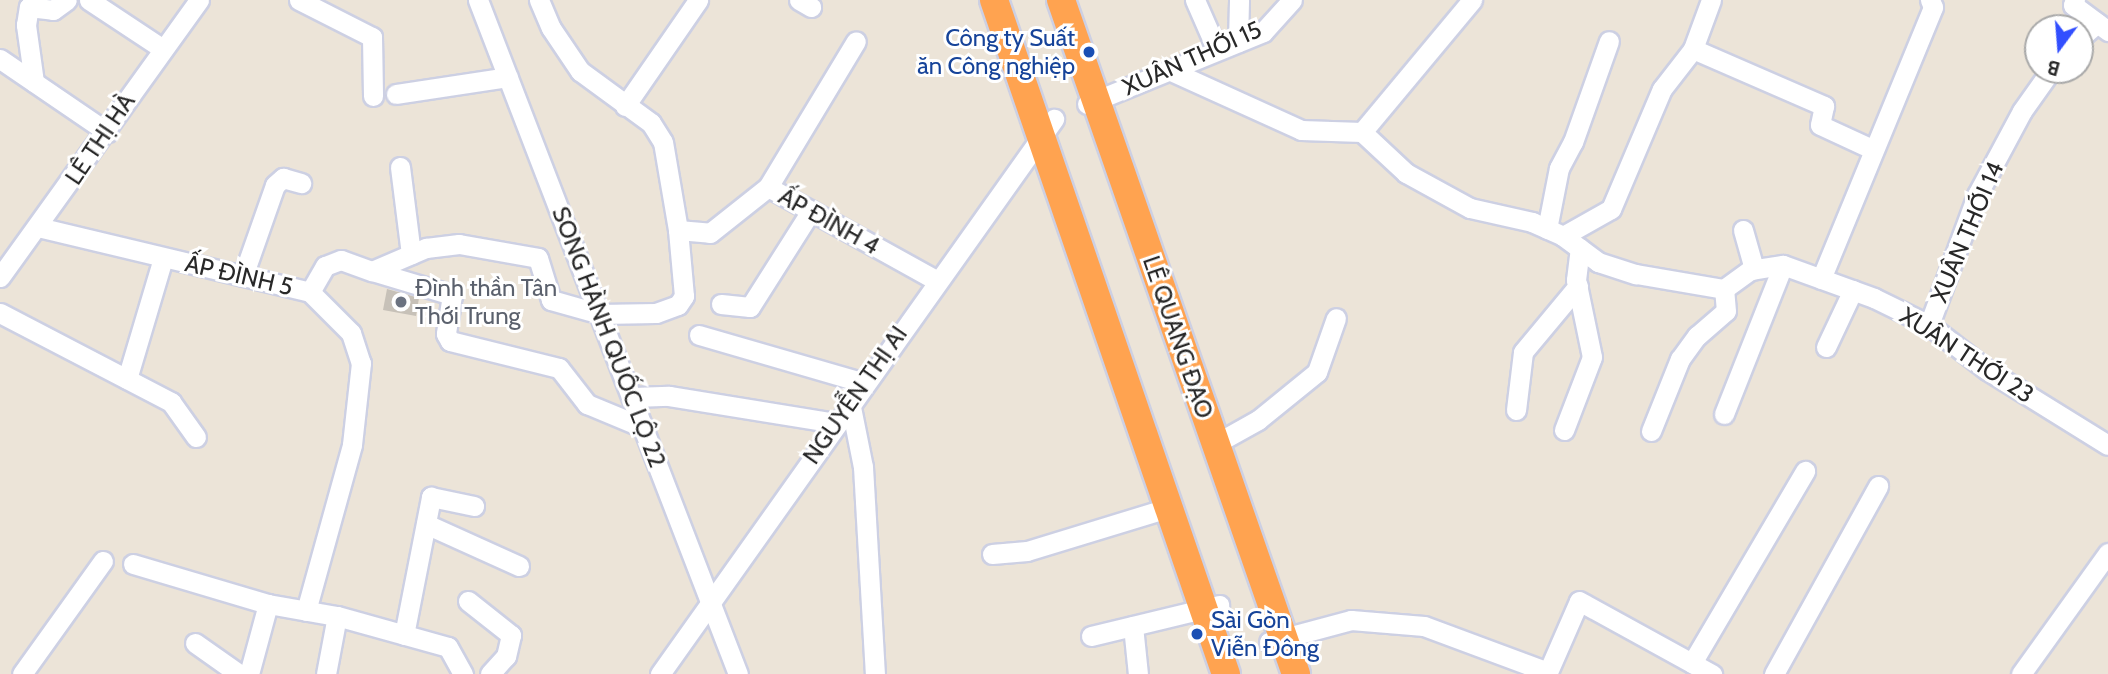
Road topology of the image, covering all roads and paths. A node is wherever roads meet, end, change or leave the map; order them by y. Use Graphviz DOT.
graph roads {
  1 [pos="67,0"];
  2 [pos="89,0"];
  3 [pos="199,0"];
  4 [pos="299,0"];
  5 [pos="478,0"];
  6 [pos="540,0"];
  7 [pos="698,0"];
  8 [pos="995,0"];
  9 [pos="1013,0"];
  10 [pos="1046,0"];
  11 [pos="1061,0"];
  12 [pos="1195,0"];
  13 [pos="1239,0"];
  14 [pos="1292,0"];
  15 [pos="1472,0"];
  16 [pos="1711,0"];
  17 [pos="1930,0"];
  18 [pos="2075,0"];
  19 [pos="24,3"];
  20 [pos="2103,27"];
  21 [pos="856,41"];
  22 [pos="1609,41"];
  23 [pos="1237,42"];
  24 [pos="163,49"];
  25 [pos="1693,49"];
  26 [pos="1217,50"];
  27 [pos="0,59"];
  28 [pos="1168,70"];
  29 [pos="508,77"];
  30 [pos="34,82"];
  31 [pos="2041,84"];
  32 [pos="396,94"];
  33 [pos="373,96"];
  34 [pos="1089,103"];
  35 [pos="625,106"];
  36 [pos="1048,126"];
  37 [pos="107,132"];
  38 [pos="1362,132"];
  39 [pos="1872,149"];
  40 [pos="400,167"];
  41 [pos="301,183"];
  42 [pos="768,187"];
  43 [pos="811,211"];
  44 [pos="38,227"];
  45 [pos="678,230"];
  46 [pos="1743,230"];
  47 [pos="1555,232"];
  48 [pos="1580,248"];
  49 [pos="411,254"];
  50 [pos="163,258"];
  51 [pos="1783,265"];
  52 [pos="1754,270"];
  53 [pos="372,271"];
  54 [pos="243,276"];
  55 [pos="0,277"];
  56 [pos="1821,279"];
  57 [pos="936,280"];
  58 [pos="1578,286"];
  59 [pos="1724,289"];
  60 [pos="1853,290"];
  61 [pos="310,292"];
  62 [pos="720,304"];
  63 [pos="0,313"];
  64 [pos="600,314"];
  65 [pos="1336,318"];
  66 [pos="1929,325"];
  67 [pos="699,335"];
  68 [pos="1826,347"];
  69 [pos="127,379"];
  70 [pos="864,383"];
  71 [pos="633,397"];
  72 [pos="850,402"];
  73 [pos="1516,410"];
  74 [pos="1724,414"];
  75 [pos="835,423"];
  76 [pos="645,428"];
  77 [pos="1564,430"];
  78 [pos="1651,431"];
  79 [pos="196,437"];
  80 [pos="1216,444"];
  81 [pos="2108,445"];
  82 [pos="1805,471"];
  83 [pos="1878,486"];
  84 [pos="474,506"];
  85 [pos="1171,507"];
  86 [pos="426,524"];
  87 [pos="2108,553"];
  88 [pos="992,554"];
  89 [pos="103,561"];
  90 [pos="133,564"];
  91 [pos="519,566"];
  92 [pos="712,600"];
  93 [pos="468,601"];
  94 [pos="268,604"];
  95 [pos="1211,608"];
  96 [pos="306,611"];
  97 [pos="337,616"];
  98 [pos="1133,626"];
  99 [pos="404,635"];
  100 [pos="1091,636"];
  101 [pos="1276,639"];
  102 [pos="195,643"];
  103 [pos="1692,663"];
  104 [pos="23,674"];
  105 [pos="239,674"];
  106 [pos="249,674"];
  107 [pos="326,674"];
  108 [pos="463,674"];
  109 [pos="490,674"];
  110 [pos="660,674"];
  111 [pos="738,674"];
  112 [pos="875,674"];
  113 [pos="1138,674"];
  114 [pos="1226,674"];
  115 [pos="1243,674"];
  116 [pos="1280,674"];
  117 [pos="1296,674"];
  118 [pos="1712,674"];
  119 [pos="1774,674"];
  120 [pos="2021,674"];
  1 -- 19 [label="street"];
  2 -- 24 [label="street"];
  3 -- 24 [label="street, LÊ THỊ HÀ"];
  4 -- 33 [label="street"];
  5 -- 29 [label="street, SONG HÀNH QUỐC LỘ 22"];
  6 -- 35 [label="street"];
  7 -- 35 [label="street"];
  8 -- 36 [label="highway, LÊ QUANG ĐẠO"];
  9 -- 36 [label="highway, LÊ QUANG ĐẠO"];
  10 -- 34 [label="highway, LÊ QUANG ĐẠO"];
  11 -- 34 [label="highway, LÊ QUANG ĐẠO"];
  12 -- 26 [label="street"];
  13 -- 23 [label="street"];
  14 -- 23 [label="street, XUÂN THỚI 15"];
  15 -- 38 [label="street"];
  16 -- 25 [label="street"];
  17 -- 39 [label="street"];
  18 -- 20 [label="street"];
  19 -- 30 [label="street"];
  21 -- 42 [label="street"];
  22 -- 47 [label="street"];
  23 -- 26 [label="street, XUÂN THỚI 15"];
  24 -- 37 [label="street, LÊ THỊ HÀ"];
  25 -- 39 [label="street"];
  25 -- 47 [label="street"];
  26 -- 28 [label="street, XUÂN THỚI 15"];
  27 -- 30 [label="street"];
  28 -- 34 [label="street, XUÂN THỚI 15"];
  28 -- 38 [label="street"];
  29 -- 32 [label="street"];
  29 -- 64 [label="street, SONG HÀNH QUỐC LỘ 22"];
  30 -- 37 [label="street"];
  31 -- 66 [label="street, XUÂN THỚI 14"];
  34 -- 80 [label="highway, LÊ QUANG ĐẠO"];
  34 -- 101 [label="highway, LÊ QUANG ĐẠO"];
  35 -- 45 [label="street"];
  36 -- 57 [label="street, NGUYỄN THỊ AI"];
  36 -- 85 [label="highway, LÊ QUANG ĐẠO"];
  36 -- 95 [label="highway, LÊ QUANG ĐẠO"];
  37 -- 44 [label="street, LÊ THỊ HÀ"];
  38 -- 47 [label="street"];
  39 -- 56 [label="street"];
  40 -- 49 [label="street"];
  41 -- 54 [label="street"];
  42 -- 43 [label="street, ẤP ĐÌNH 4"];
  42 -- 45 [label="street, ẤP ĐÌNH 4"];
  43 -- 57 [label="street, ẤP ĐÌNH 4"];
  43 -- 62 [label="street"];
  44 -- 50 [label="street, ẤP ĐÌNH 5"];
  44 -- 55 [label="street, LÊ THỊ HÀ"];
  45 -- 64 [label="street"];
  46 -- 52 [label="street"];
  47 -- 48 [label="street"];
  48 -- 58 [label="street"];
  48 -- 59 [label="street"];
  49 -- 53 [label="street"];
  49 -- 64 [label="street"];
  50 -- 54 [label="street, ẤP ĐÌNH 5"];
  50 -- 69 [label="street"];
  51 -- 52 [label="street"];
  51 -- 56 [label="street, XUÂN THỚI 23"];
  51 -- 74 [label="street"];
  52 -- 59 [label="street"];
  53 -- 61 [label="street"];
  53 -- 76 [label="street"];
  54 -- 61 [label="street, ẤP ĐÌNH 5"];
  56 -- 60 [label="street, XUÂN THỚI 23"];
  57 -- 70 [label="street, NGUYỄN THỊ AI"];
  58 -- 73 [label="street"];
  58 -- 77 [label="street"];
  59 -- 78 [label="street"];
  60 -- 66 [label="street, XUÂN THỚI 23"];
  60 -- 68 [label="street"];
  61 -- 96 [label="street, ẤP ĐÌNH 5"];
  63 -- 69 [label="street"];
  64 -- 71 [label="street, SONG HÀNH QUỐC LỘ 22"];
  65 -- 80 [label="street"];
  66 -- 81 [label="street, XUÂN THỚI 23"];
  67 -- 70 [label="street"];
  69 -- 79 [label="street"];
  70 -- 72 [label="street, NGUYỄN THỊ AI"];
  71 -- 75 [label="street"];
  71 -- 76 [label="street, SONG HÀNH QUỐC LỘ 22"];
  72 -- 75 [label="street, NGUYỄN THỊ AI"];
  72 -- 112 [label="street"];
  75 -- 92 [label="street, NGUYỄN THỊ AI"];
  76 -- 92 [label="street, SONG HÀNH QUỐC LỘ 22"];
  80 -- 101 [label="highway, LÊ QUANG ĐẠO"];
  82 -- 103 [label="street"];
  83 -- 119 [label="street"];
  84 -- 86 [label="street"];
  85 -- 88 [label="street"];
  85 -- 95 [label="highway, LÊ QUANG ĐẠO"];
  86 -- 91 [label="street"];
  86 -- 99 [label="street"];
  87 -- 120 [label="street"];
  89 -- 104 [label="street"];
  90 -- 94 [label="street"];
  92 -- 110 [label="street, NGUYỄN THỊ AI"];
  92 -- 111 [label="street, SONG HÀNH QUỐC LỘ 22"];
  93 -- 109 [label="street"];
  94 -- 96 [label="street"];
  94 -- 106 [label="street"];
  95 -- 98 [label="street"];
  95 -- 114 [label="highway, LÊ QUANG ĐẠO"];
  95 -- 115 [label="highway, LÊ QUANG ĐẠO"];
  96 -- 97 [label="street"];
  97 -- 99 [label="street"];
  97 -- 107 [label="street"];
  98 -- 100 [label="street"];
  98 -- 113 [label="street"];
  99 -- 108 [label="street"];
  101 -- 103 [label="street"];
  101 -- 116 [label="highway, LÊ QUANG ĐẠO"];
  101 -- 117 [label="highway, LÊ QUANG ĐẠO"];
  102 -- 105 [label="street"];
  103 -- 118 [label="street"];
}
